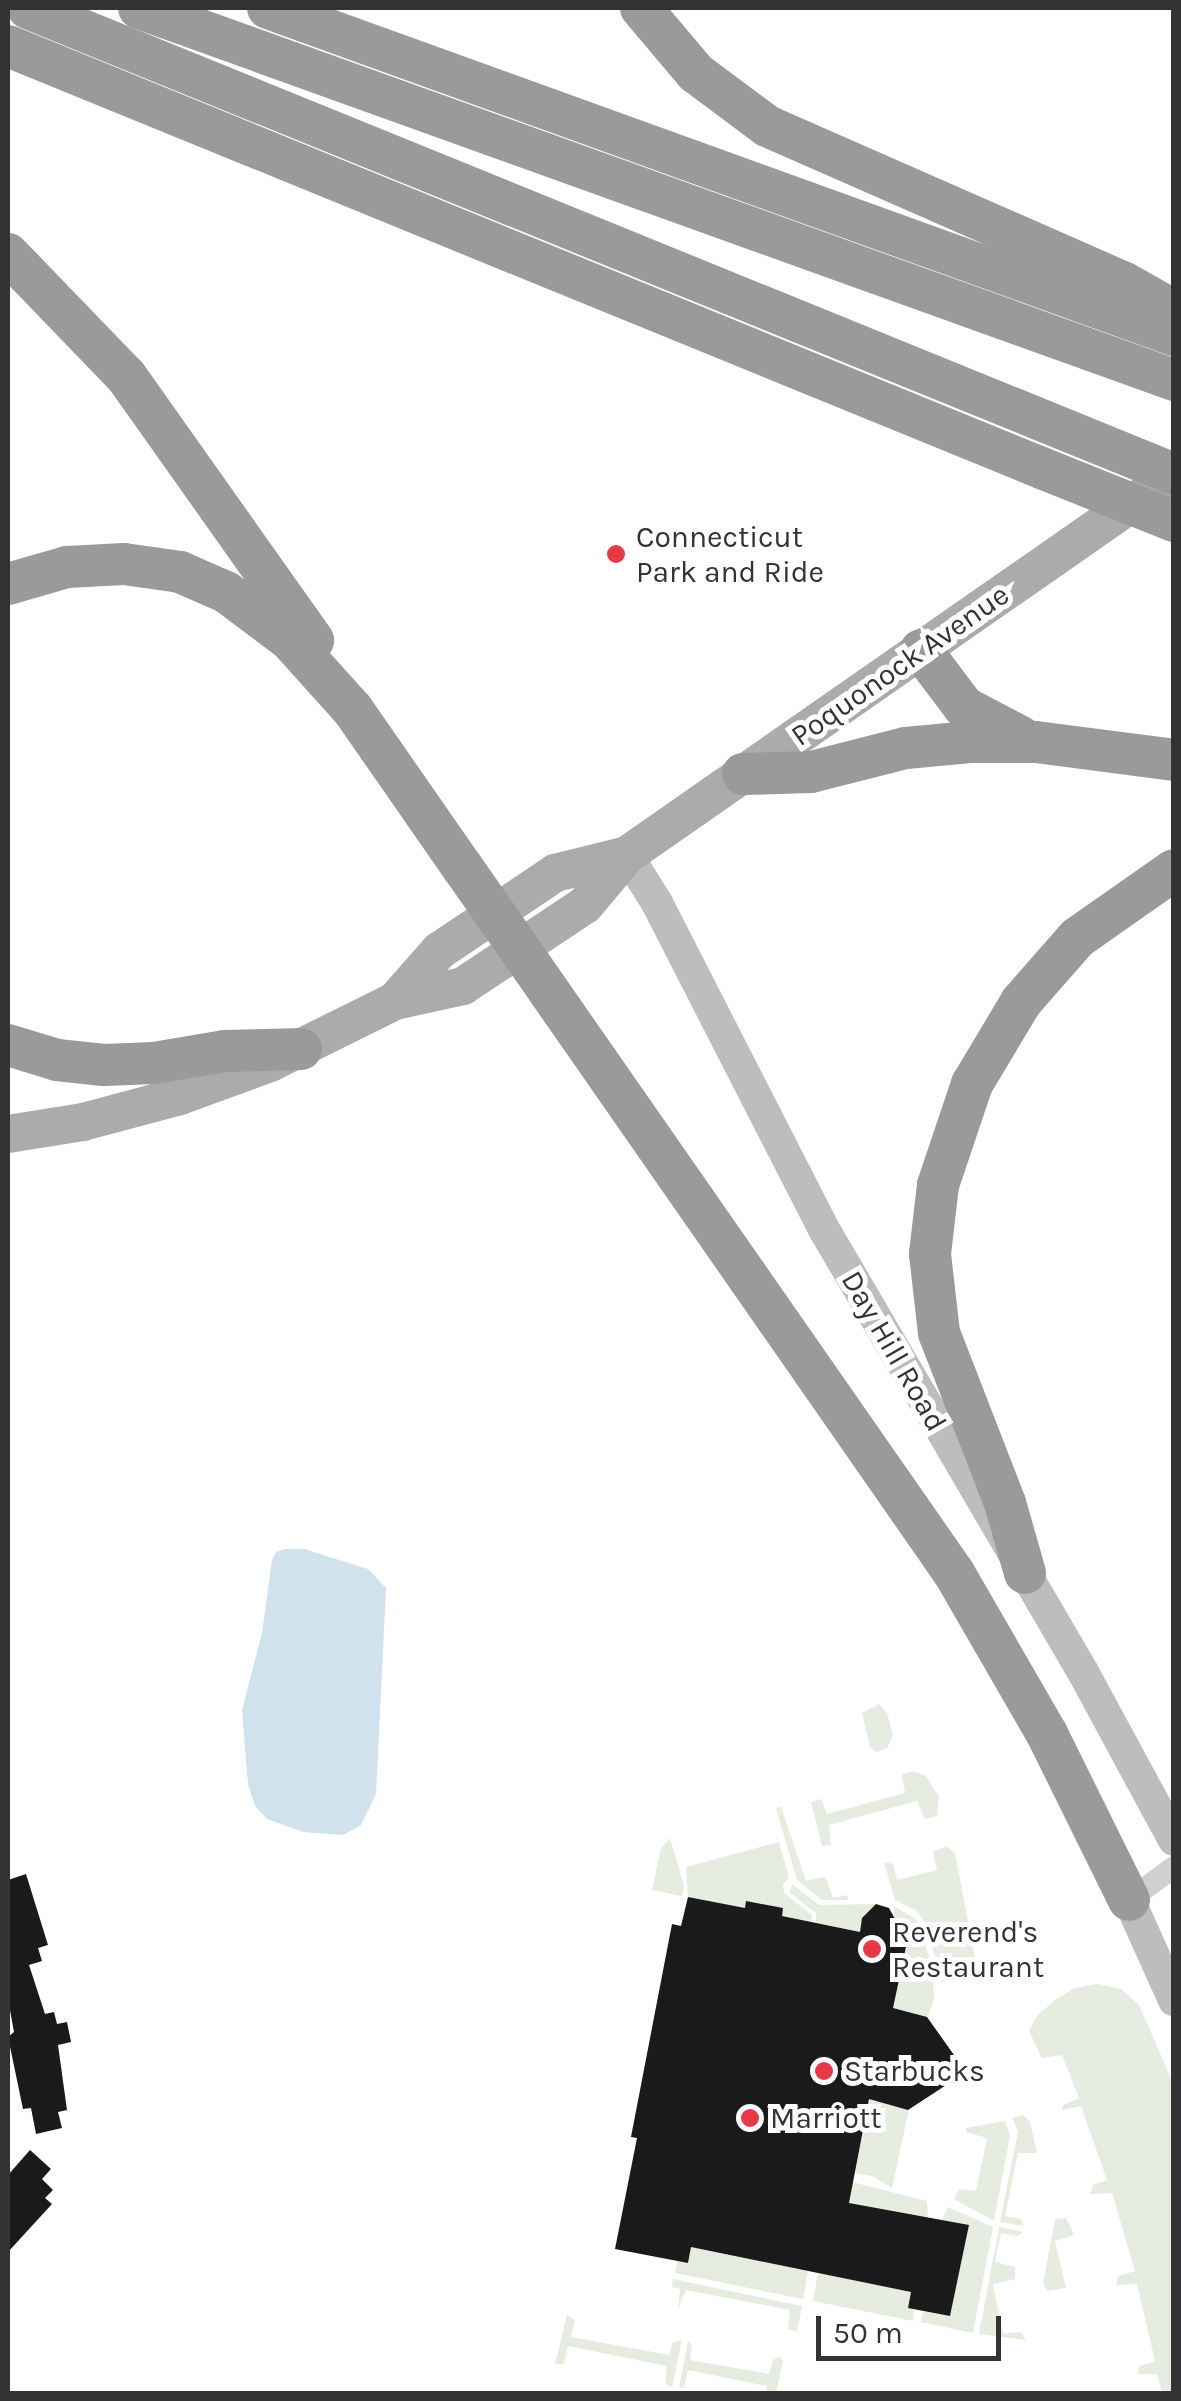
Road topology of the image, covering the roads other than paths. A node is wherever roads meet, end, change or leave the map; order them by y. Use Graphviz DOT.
graph roads {
  1 [pos="28,8"];
  2 [pos="139,8"];
  3 [pos="268,8"];
  4 [pos="641,8"];
  5 [pos="8,46"];
  6 [pos="8,254"];
  7 [pos="1174,311"];
  8 [pos="1174,335"];
  9 [pos="1173,380"];
  10 [pos="1174,474"];
  11 [pos="1174,521"];
  12 [pos="8,584"];
  13 [pos="921,650"];
  14 [pos="353,710"];
  15 [pos="1036,742"];
  16 [pos="1174,760"];
  17 [pos="743,774"];
  18 [pos="627,855"];
  19 [pos="1174,870"];
  20 [pos="8,1045"];
  21 [pos="301,1049"];
  22 [pos="8,1134"];
  23 [pos="1025,1572"];
  24 [pos="1174,1840"];
  25 [pos="1174,1867"];
  26 [pos="1129,1900"];
  27 [pos="1174,2000"];
  1 -- 10 [label="highway"];
  2 -- 9 [label="highway"];
  3 -- 8 [label="highway"];
  4 -- 7 [label="highway"];
  5 -- 11 [label="highway, bridge"];
  6 -- 14 [label="highway"];
  10 -- 13 [label="main road, Poquonock Avenue"];
  12 -- 14 [label="highway"];
  13 -- 15 [label="highway"];
  13 -- 17 [label="main road, Poquonock Avenue"];
  14 -- 26 [label="highway, bridge"];
  15 -- 16 [label="highway"];
  15 -- 17 [label="highway"];
  17 -- 18 [label="main road, Poquonock Avenue"];
  18 -- 21 [label="main road, Poquonock Avenue"];
  18 -- 23 [label="main road, Day Hill Road"];
  19 -- 23 [label="highway"];
  20 -- 21 [label="highway"];
  21 -- 22 [label="main road, Poquonock Avenue"];
  23 -- 24 [label="main road, Day Hill Road"];
  25 -- 26 [label="street"];
  26 -- 27 [label="main road"];
}
